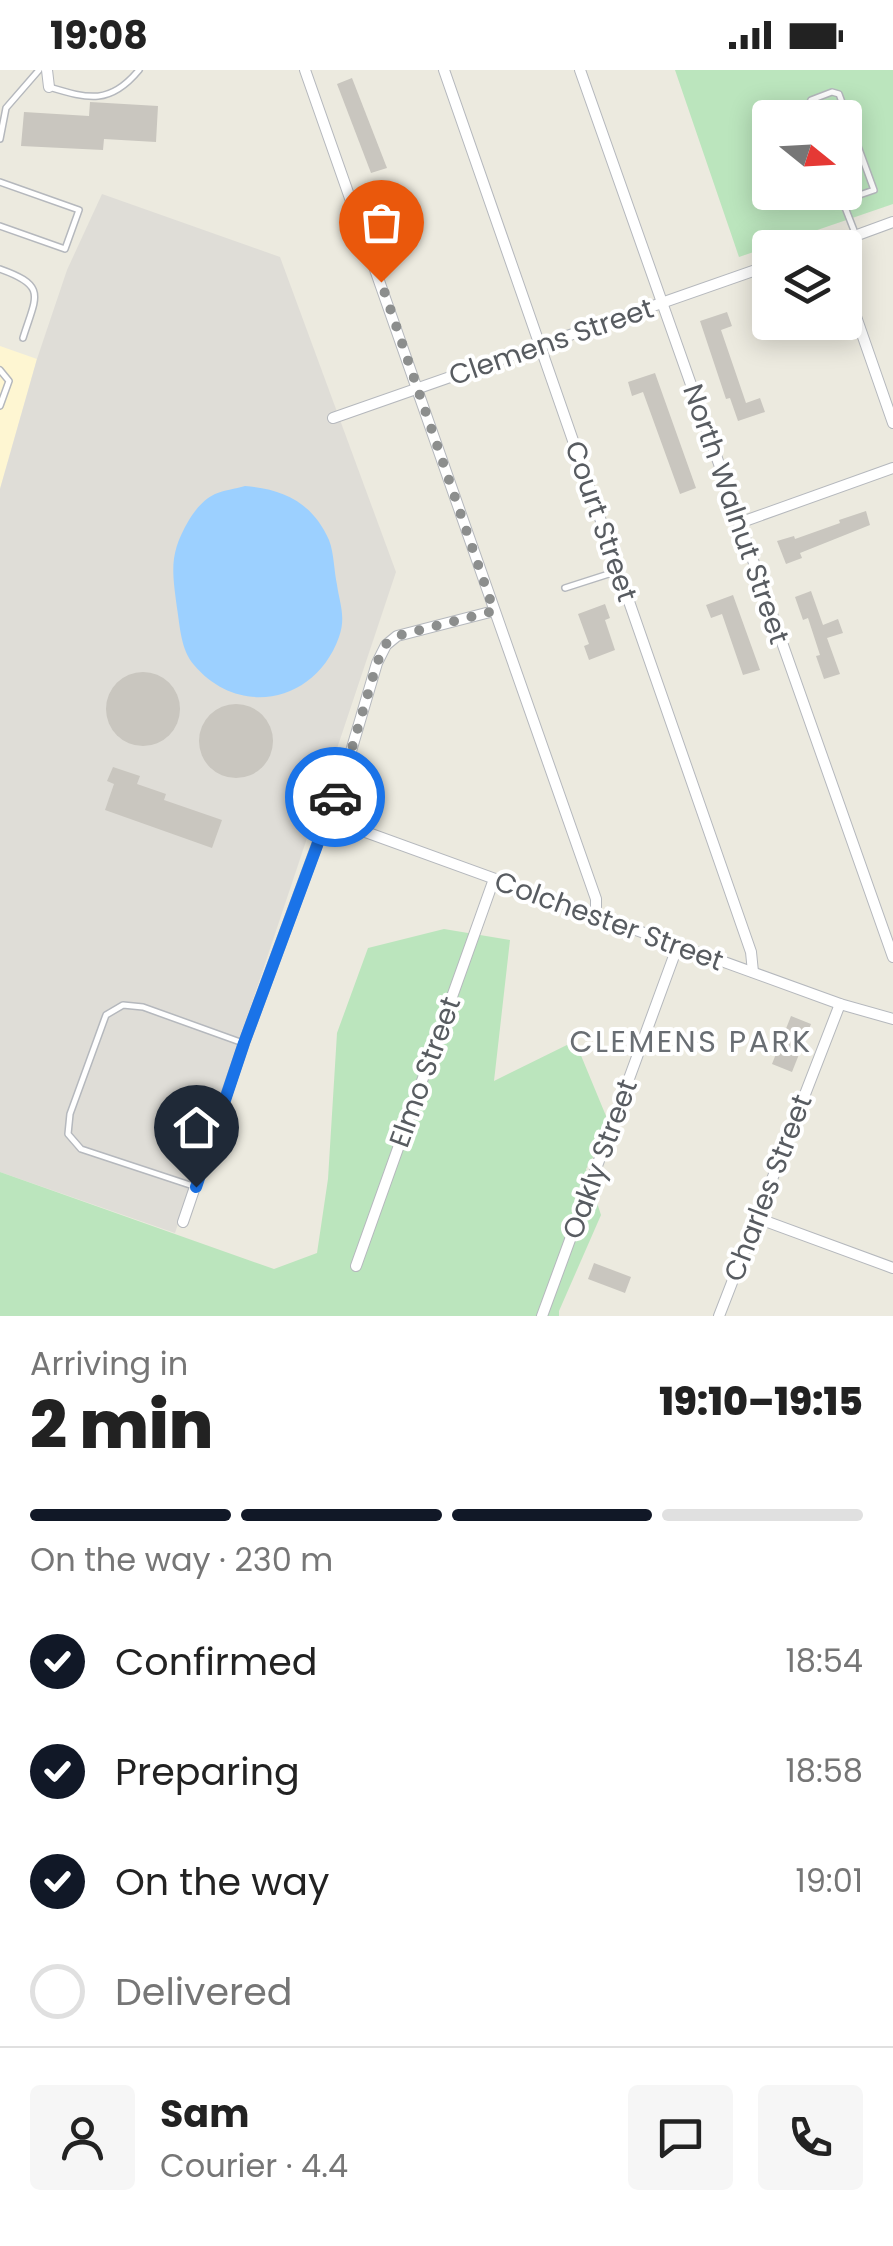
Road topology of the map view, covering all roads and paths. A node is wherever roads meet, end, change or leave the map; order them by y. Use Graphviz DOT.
graph roads {
  1 [pos="38,70"];
  2 [pos="46,70"];
  3 [pos="127,70"];
  4 [pos="305,70"];
  5 [pos="444,70"];
  6 [pos="580,70"];
  7 [pos="137,73"];
  8 [pos="49,88"];
  9 [pos="811,100"];
  10 [pos="841,100"];
  11 [pos="0,139"];
  12 [pos="862,157"];
  13 [pos="0,182"];
  14 [pos="862,194"];
  15 [pos="893,222"];
  16 [pos="0,226"];
  17 [pos="862,234"];
  18 [pos="0,269"];
  19 [pos="752,272"];
  20 [pos="663,303"];
  21 [pos="862,334"];
  22 [pos="23,338"];
  23 [pos="540,345"];
  24 [pos="0,370"];
  25 [pos="419,388"];
  26 [pos="0,406"];
  27 [pos="333,418"];
  28 [pos="893,423"];
  29 [pos="893,468"];
  30 [pos="739,523"];
  31 [pos="618,570"];
  32 [pos="564,588"];
  33 [pos="494,611"];
  34 [pos="327,818"];
  35 [pos="494,879"];
  36 [pos="596,915"];
  37 [pos="678,946"];
  38 [pos="893,957"];
  39 [pos="752,972"];
  40 [pos="840,1004"];
  41 [pos="893,1020"];
  42 [pos="244,1043"];
  43 [pos="196,1187"];
  44 [pos="757,1218"];
  45 [pos="183,1222"];
  46 [pos="356,1266"];
  47 [pos="893,1268"];
  48 [pos="542,1316"];
  49 [pos="718,1316"];
  1 -- 11 [label="lane"];
  2 -- 8 [label="street"];
  3 -- 7 [label="lane"];
  4 -- 25 [label="street"];
  5 -- 23 [label="street, Court Street"];
  6 -- 20 [label="street, North Walnut Street"];
  7 -- 8 [label="lane"];
  9 -- 10 [label="lane"];
  12 -- 14 [label="lane"];
  13 -- 16 [label="lane"];
  15 -- 17 [label="street"];
  18 -- 22 [label="lane"];
  19 -- 20 [label="street, Clemens Street"];
  20 -- 23 [label="street, Clemens Street"];
  20 -- 30 [label="street, North Walnut Street"];
  21 -- 28 [label="street"];
  23 -- 25 [label="street, Clemens Street"];
  23 -- 31 [label="street, Court Street"];
  24 -- 26 [label="lane"];
  25 -- 27 [label="street, Clemens Street"];
  25 -- 33 [label="street"];
  29 -- 30 [label="street"];
  30 -- 38 [label="street, North Walnut Street"];
  31 -- 32 [label="lane"];
  31 -- 39 [label="street, Court Street"];
  33 -- 34 [label="street"];
  33 -- 36 [label="street"];
  34 -- 35 [label="street, Colchester Street"];
  34 -- 42 [label="street"];
  35 -- 36 [label="street, Colchester Street"];
  35 -- 46 [label="street, Elmo Street"];
  36 -- 37 [label="street, Colchester Street"];
  37 -- 39 [label="street, Colchester Street"];
  37 -- 48 [label="street, Oakly Street"];
  39 -- 40 [label="street, Colchester Street"];
  40 -- 41 [label="street, Colchester Street"];
  40 -- 44 [label="street, Charles Street"];
  42 -- 43 [label="street"];
  42 -- 43 [label="lane"];
  43 -- 45 [label="street"];
  44 -- 47 [label="street"];
  44 -- 49 [label="street, Charles Street"];
}
